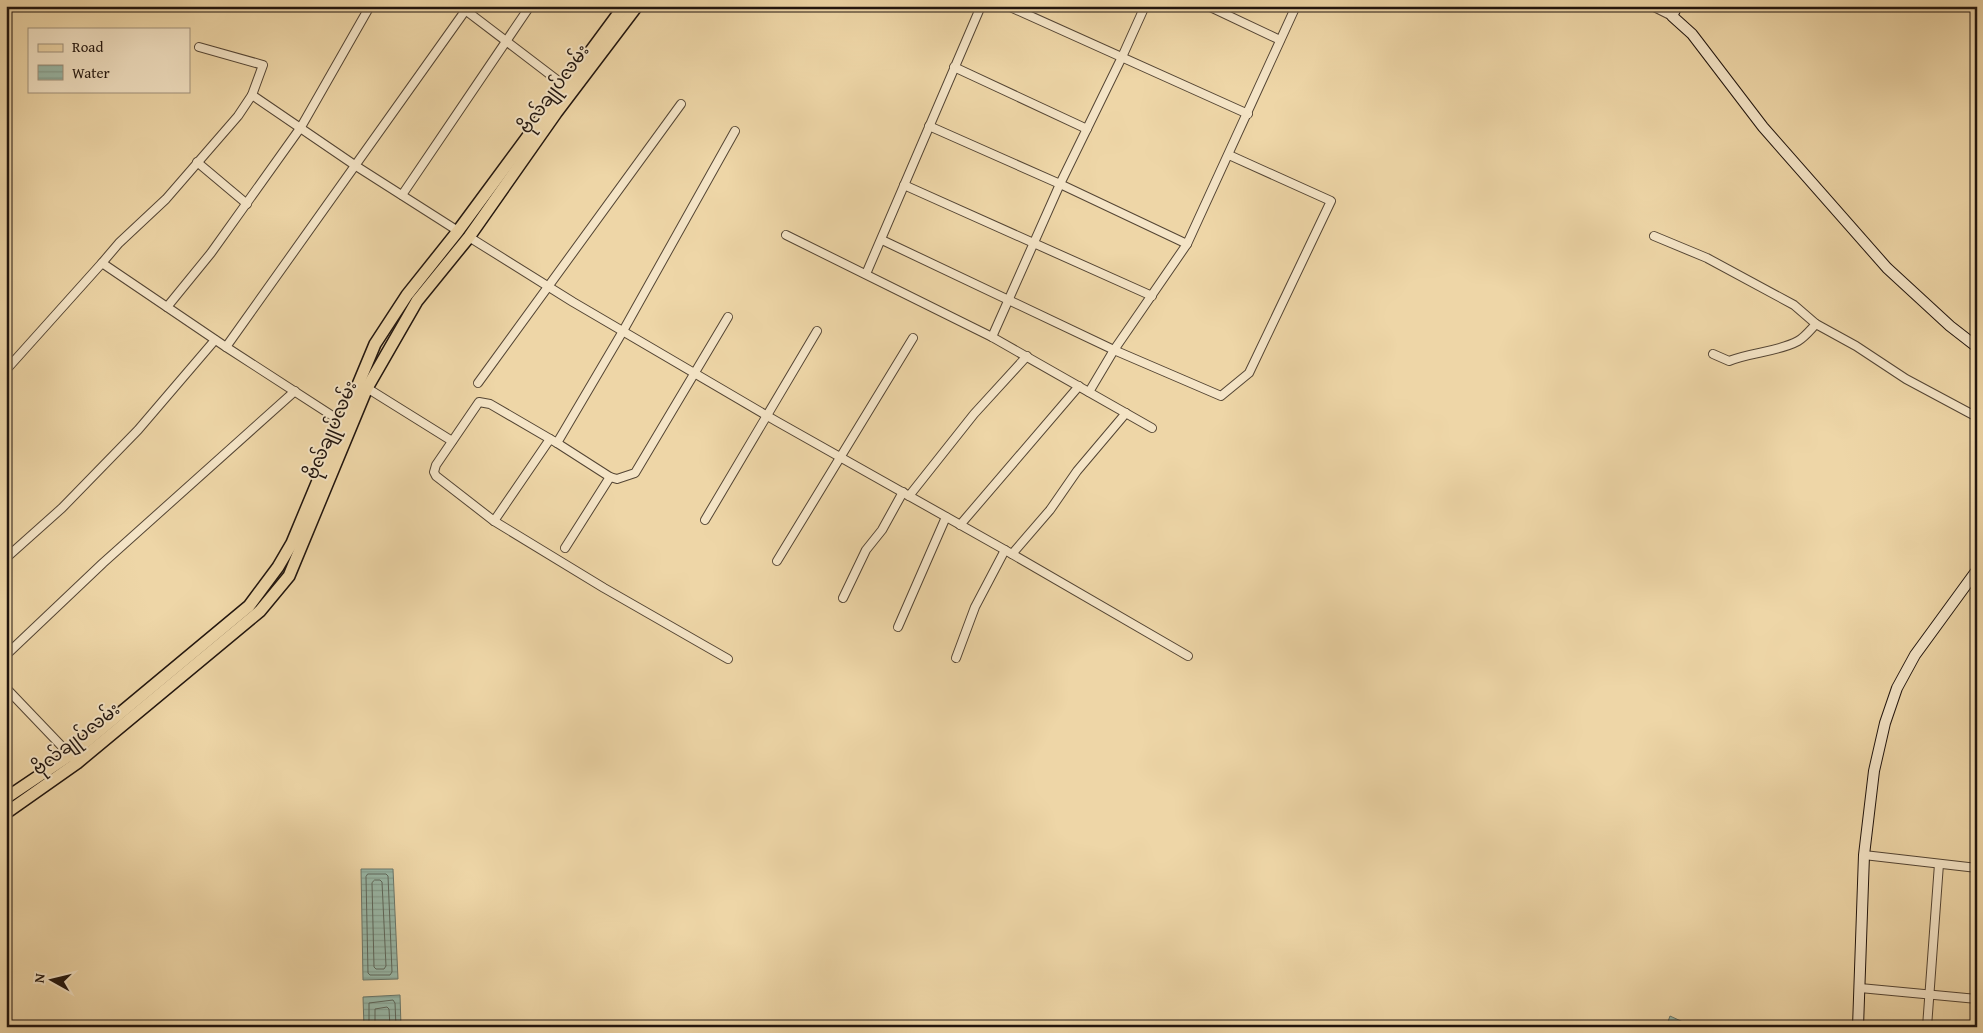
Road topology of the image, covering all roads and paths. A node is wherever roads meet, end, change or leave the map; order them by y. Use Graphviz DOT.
graph roads {
  1 [pos="370,6"];
  2 [pos="530,6"];
  3 [pos="624,6"];
  4 [pos="637,6"];
  5 [pos="981,6"];
  6 [pos="1008,6"];
  7 [pos="1145,6"];
  8 [pos="1208,6"];
  9 [pos="1296,6"];
  10 [pos="1652,6"];
  11 [pos="1660,6"];
  12 [pos="1677,6"];
  13 [pos="462,8"];
  14 [pos="1672,16"];
  15 [pos="1280,40"];
  16 [pos="505,41"];
  17 [pos="199,47"];
  18 [pos="1122,57"];
  19 [pos="954,68"];
  20 [pos="565,86"];
  21 [pos="252,95"];
  22 [pos="681,104"];
  23 [pos="1248,114"];
  24 [pos="929,126"];
  25 [pos="301,128"];
  26 [pos="1087,128"];
  27 [pos="736,131"];
  28 [pos="1229,155"];
  29 [pos="197,162"];
  30 [pos="356,166"];
  31 [pos="1060,184"];
  32 [pos="904,185"];
  33 [pos="402,195"];
  34 [pos="246,204"];
  35 [pos="458,231"];
  36 [pos="786,235"];
  37 [pos="1654,236"];
  38 [pos="469,237"];
  39 [pos="882,240"];
  40 [pos="1035,244"];
  41 [pos="1187,244"];
  42 [pos="102,263"];
  43 [pos="866,274"];
  44 [pos="549,286"];
  45 [pos="1152,296"];
  46 [pos="1009,300"];
  47 [pos="166,307"];
  48 [pos="728,316"];
  49 [pos="1816,324"];
  50 [pos="817,330"];
  51 [pos="623,331"];
  52 [pos="992,337"];
  53 [pos="913,338"];
  54 [pos="215,340"];
  55 [pos="226,347"];
  56 [pos="1977,347"];
  57 [pos="1114,350"];
  58 [pos="1713,354"];
  59 [pos="1026,356"];
  60 [pos="6,370"];
  61 [pos="696,374"];
  62 [pos="478,383"];
  63 [pos="1079,386"];
  64 [pos="368,388"];
  65 [pos="294,392"];
  66 [pos="1089,392"];
  67 [pos="1126,413"];
  68 [pos="765,415"];
  69 [pos="1977,417"];
  70 [pos="347,425"];
  71 [pos="1152,428"];
  72 [pos="452,441"];
  73 [pos="553,441"];
  74 [pos="839,457"];
  75 [pos="610,477"];
  76 [pos="906,494"];
  77 [pos="946,517"];
  78 [pos="705,520"];
  79 [pos="494,521"];
  80 [pos="960,525"];
  81 [pos="565,548"];
  82 [pos="1008,552"];
  83 [pos="6,558"];
  84 [pos="777,561"];
  85 [pos="1977,570"];
  86 [pos="843,598"];
  87 [pos="898,628"];
  88 [pos="6,655"];
  89 [pos="1188,656"];
  90 [pos="956,658"];
  91 [pos="728,659"];
  92 [pos="6,688"];
  93 [pos="74,759"];
  94 [pos="6,798"];
  95 [pos="6,813"];
  96 [pos="1864,855"];
  97 [pos="1939,864"];
  98 [pos="1977,868"];
  99 [pos="1860,988"];
  100 [pos="1929,994"];
  101 [pos="1977,999"];
  102 [pos="1858,1027"];
  103 [pos="1927,1027"];
  1 -- 25 [label="street"];
  2 -- 16 [label="street"];
  3 -- 20 [label="main road, ဗိုလ်ချုပ်လမ်း"];
  4 -- 38 [label="main road, ဗိုလ်ချုပ်လမ်း"];
  5 -- 19 [label="street"];
  6 -- 18 [label="street"];
  7 -- 18 [label="street"];
  8 -- 15 [label="street"];
  9 -- 15 [label="street"];
  10 -- 14 [label="street"];
  11 -- 14 [label="street"];
  12 -- 14 [label="street"];
  13 -- 16 [label="street"];
  13 -- 30 [label="street"];
  14 -- 56 [label="street"];
  15 -- 23 [label="street"];
  16 -- 20 [label="street"];
  16 -- 33 [label="street"];
  17 -- 21 [label="street"];
  18 -- 23 [label="street"];
  18 -- 26 [label="street"];
  19 -- 24 [label="street"];
  19 -- 26 [label="street"];
  20 -- 35 [label="main road, ဗိုလ်ချုပ်လမ်း"];
  21 -- 25 [label="street"];
  21 -- 29 [label="street"];
  22 -- 44 [label="street"];
  23 -- 28 [label="street"];
  24 -- 31 [label="street"];
  24 -- 32 [label="street"];
  25 -- 30 [label="street"];
  25 -- 34 [label="street"];
  26 -- 31 [label="street"];
  27 -- 51 [label="street"];
  28 -- 41 [label="street"];
  28 -- 57 [label="street"];
  29 -- 34 [label="street"];
  29 -- 42 [label="street"];
  30 -- 33 [label="street"];
  30 -- 55 [label="street"];
  31 -- 40 [label="street"];
  31 -- 41 [label="street"];
  32 -- 39 [label="street"];
  32 -- 40 [label="street"];
  33 -- 35 [label="street"];
  34 -- 47 [label="street"];
  35 -- 70 [label="main road, ဗိုလ်ချုပ်လမ်း"];
  36 -- 43 [label="street"];
  37 -- 49 [label="street"];
  38 -- 44 [label="street"];
  38 -- 64 [label="main road, ဗိုလ်ချုပ်လမ်း"];
  39 -- 43 [label="street"];
  39 -- 46 [label="street"];
  40 -- 45 [label="street"];
  40 -- 46 [label="street"];
  41 -- 45 [label="street"];
  42 -- 47 [label="street"];
  42 -- 60 [label="street"];
  43 -- 52 [label="street"];
  44 -- 51 [label="street"];
  44 -- 62 [label="street"];
  45 -- 57 [label="street"];
  46 -- 52 [label="street"];
  46 -- 57 [label="street"];
  47 -- 54 [label="street"];
  48 -- 61 [label="street"];
  49 -- 58 [label="street"];
  49 -- 69 [label="street"];
  50 -- 68 [label="street"];
  51 -- 61 [label="street"];
  51 -- 73 [label="street"];
  52 -- 59 [label="street"];
  53 -- 74 [label="street"];
  54 -- 55 [label="street"];
  54 -- 83 [label="street"];
  55 -- 65 [label="street"];
  57 -- 66 [label="street"];
  59 -- 63 [label="street"];
  59 -- 76 [label="street"];
  61 -- 68 [label="street"];
  61 -- 75 [label="street"];
  63 -- 66 [label="street"];
  63 -- 80 [label="street"];
  64 -- 70 [label="main road, ဗိုလ်ချုပ်လမ်း"];
  64 -- 72 [label="street"];
  65 -- 70 [label="street"];
  65 -- 88 [label="street"];
  66 -- 67 [label="street"];
  67 -- 71 [label="street"];
  67 -- 82 [label="street"];
  68 -- 74 [label="street"];
  68 -- 78 [label="street"];
  70 -- 93 [label="main road, ဗိုလ်ချုပ်လမ်း"];
  72 -- 73 [label="street"];
  72 -- 79 [label="street"];
  73 -- 75 [label="street"];
  73 -- 79 [label="street"];
  74 -- 76 [label="street"];
  74 -- 84 [label="street"];
  75 -- 81 [label="street"];
  76 -- 77 [label="street"];
  76 -- 86 [label="street"];
  77 -- 80 [label="street"];
  77 -- 87 [label="street"];
  79 -- 91 [label="street"];
  80 -- 82 [label="street"];
  82 -- 89 [label="street"];
  82 -- 90 [label="street"];
  85 -- 96 [label="street"];
  92 -- 93 [label="street"];
  93 -- 94 [label="main road, ဗိုလ်ချုပ်လမ်း"];
  93 -- 95 [label="main road, ဗိုလ်ချုပ်လမ်း"];
  96 -- 97 [label="street"];
  96 -- 99 [label="street"];
  97 -- 98 [label="street"];
  97 -- 100 [label="street"];
  99 -- 100 [label="street"];
  99 -- 102 [label="street"];
  100 -- 101 [label="street"];
  100 -- 103 [label="street"];
}
